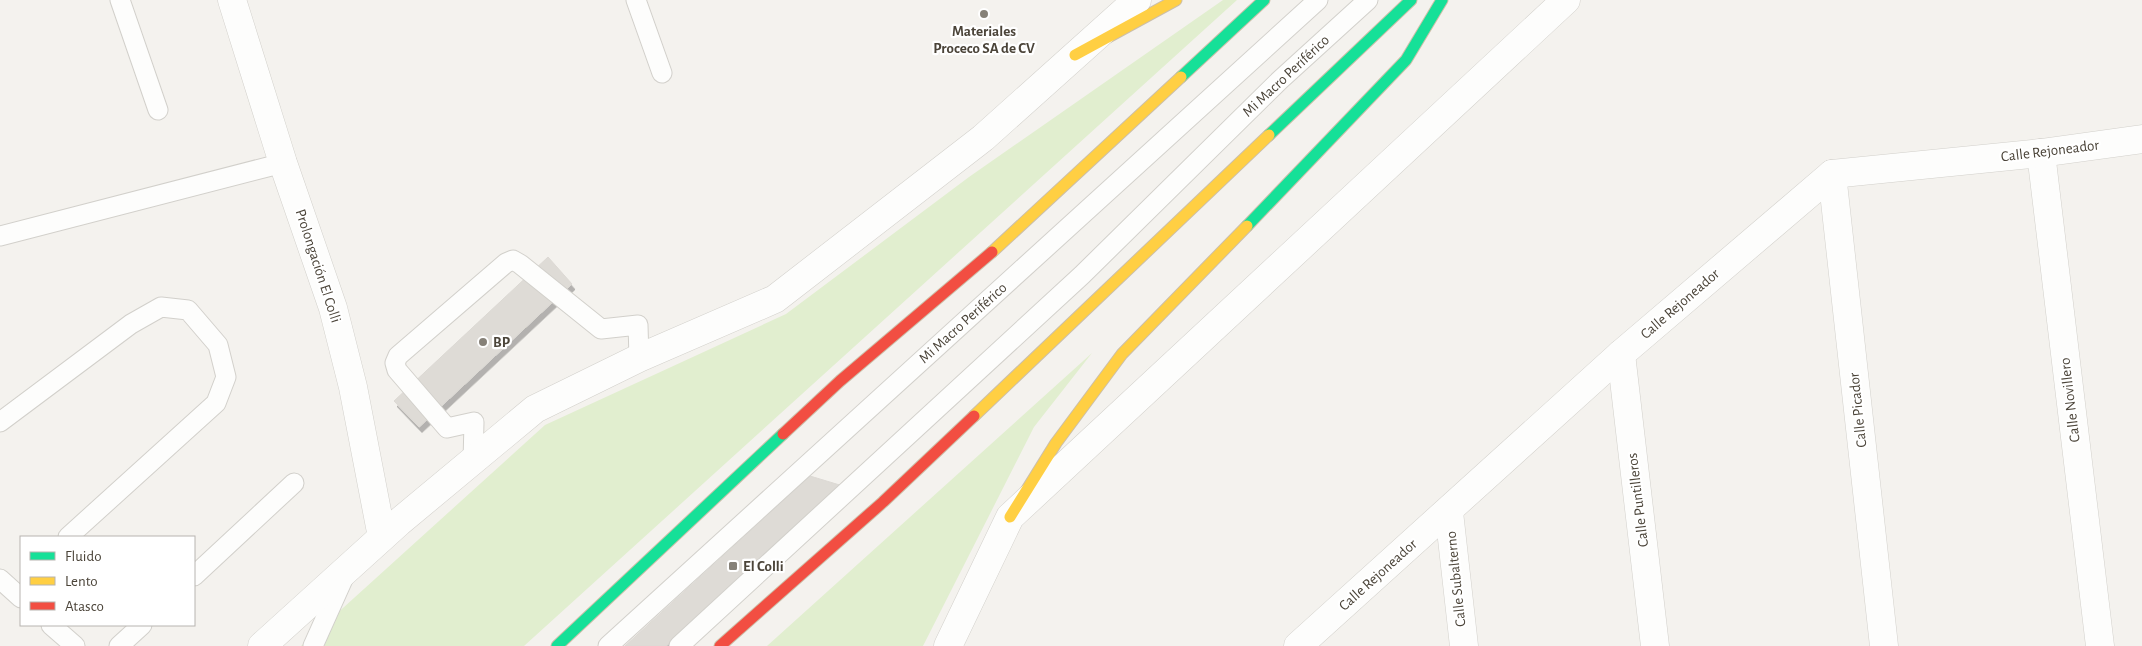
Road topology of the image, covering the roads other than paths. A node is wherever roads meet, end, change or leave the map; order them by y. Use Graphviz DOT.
graph roads {
  1 [pos="120,0"];
  2 [pos="233,0"];
  3 [pos="636,0"];
  4 [pos="1176,0"];
  5 [pos="1264,0"];
  6 [pos="1318,0"];
  7 [pos="1368,0"];
  8 [pos="1412,0"];
  9 [pos="1442,0"];
  10 [pos="1566,0"];
  11 [pos="1124,4"];
  12 [pos="1075,55"];
  13 [pos="662,73"];
  14 [pos="158,110"];
  15 [pos="2142,139"];
  16 [pos="2041,153"];
  17 [pos="283,163"];
  18 [pos="1832,174"];
  19 [pos="0,236"];
  20 [pos="1621,354"];
  21 [pos="639,358"];
  22 [pos="0,422"];
  23 [pos="473,462"];
  24 [pos="294,483"];
  25 [pos="1449,512"];
  26 [pos="1010,517"];
  27 [pos="69,536"];
  28 [pos="382,537"];
  29 [pos="347,569"];
  30 [pos="195,575"];
  31 [pos="52,626"];
  32 [pos="141,626"];
  33 [pos="75,646"];
  34 [pos="119,646"];
  35 [pos="262,646"];
  36 [pos="313,646"];
  37 [pos="557,646"];
  38 [pos="608,646"];
  39 [pos="679,646"];
  40 [pos="720,646"];
  41 [pos="948,646"];
  42 [pos="1298,646"];
  43 [pos="1464,646"];
  44 [pos="1655,646"];
  45 [pos="1884,646"];
  46 [pos="2100,646"];
  1 -- 14 [label="lane"];
  2 -- 17 [label="street, Prolongación El Colli"];
  3 -- 13 [label="lane"];
  4 -- 12 [label="highway"];
  5 -- 37 [label="highway"];
  6 -- 38 [label="lane, Mi Macro Periférico"];
  7 -- 39 [label="lane, Mi Macro Periférico"];
  8 -- 40 [label="highway"];
  9 -- 26 [label="highway"];
  10 -- 26 [label="street"];
  11 -- 12 [label="street"];
  12 -- 21 [label="street"];
  15 -- 16 [label="street, Calle Rejoneador"];
  16 -- 18 [label="street, Calle Rejoneador"];
  16 -- 46 [label="street, Calle Novillero"];
  17 -- 19 [label="lane"];
  17 -- 28 [label="street, Prolongación El Colli"];
  18 -- 20 [label="street, Calle Rejoneador"];
  18 -- 45 [label="street, Calle Picador"];
  20 -- 25 [label="street, Calle Rejoneador"];
  20 -- 44 [label="street, Calle Puntilleros"];
  21 -- 23 [label="street"];
  21 -- 23 [label="lane"];
  22 -- 27 [label="lane"];
  23 -- 28 [label="street"];
  24 -- 30 [label="lane"];
  25 -- 42 [label="street, Calle Rejoneador"];
  25 -- 43 [label="street, Calle Subalterno"];
  26 -- 41 [label="street"];
  28 -- 29 [label="street"];
  29 -- 35 [label="street"];
  29 -- 36 [label="lane"];
  31 -- 33 [label="lane"];
  32 -- 34 [label="lane"];
}
